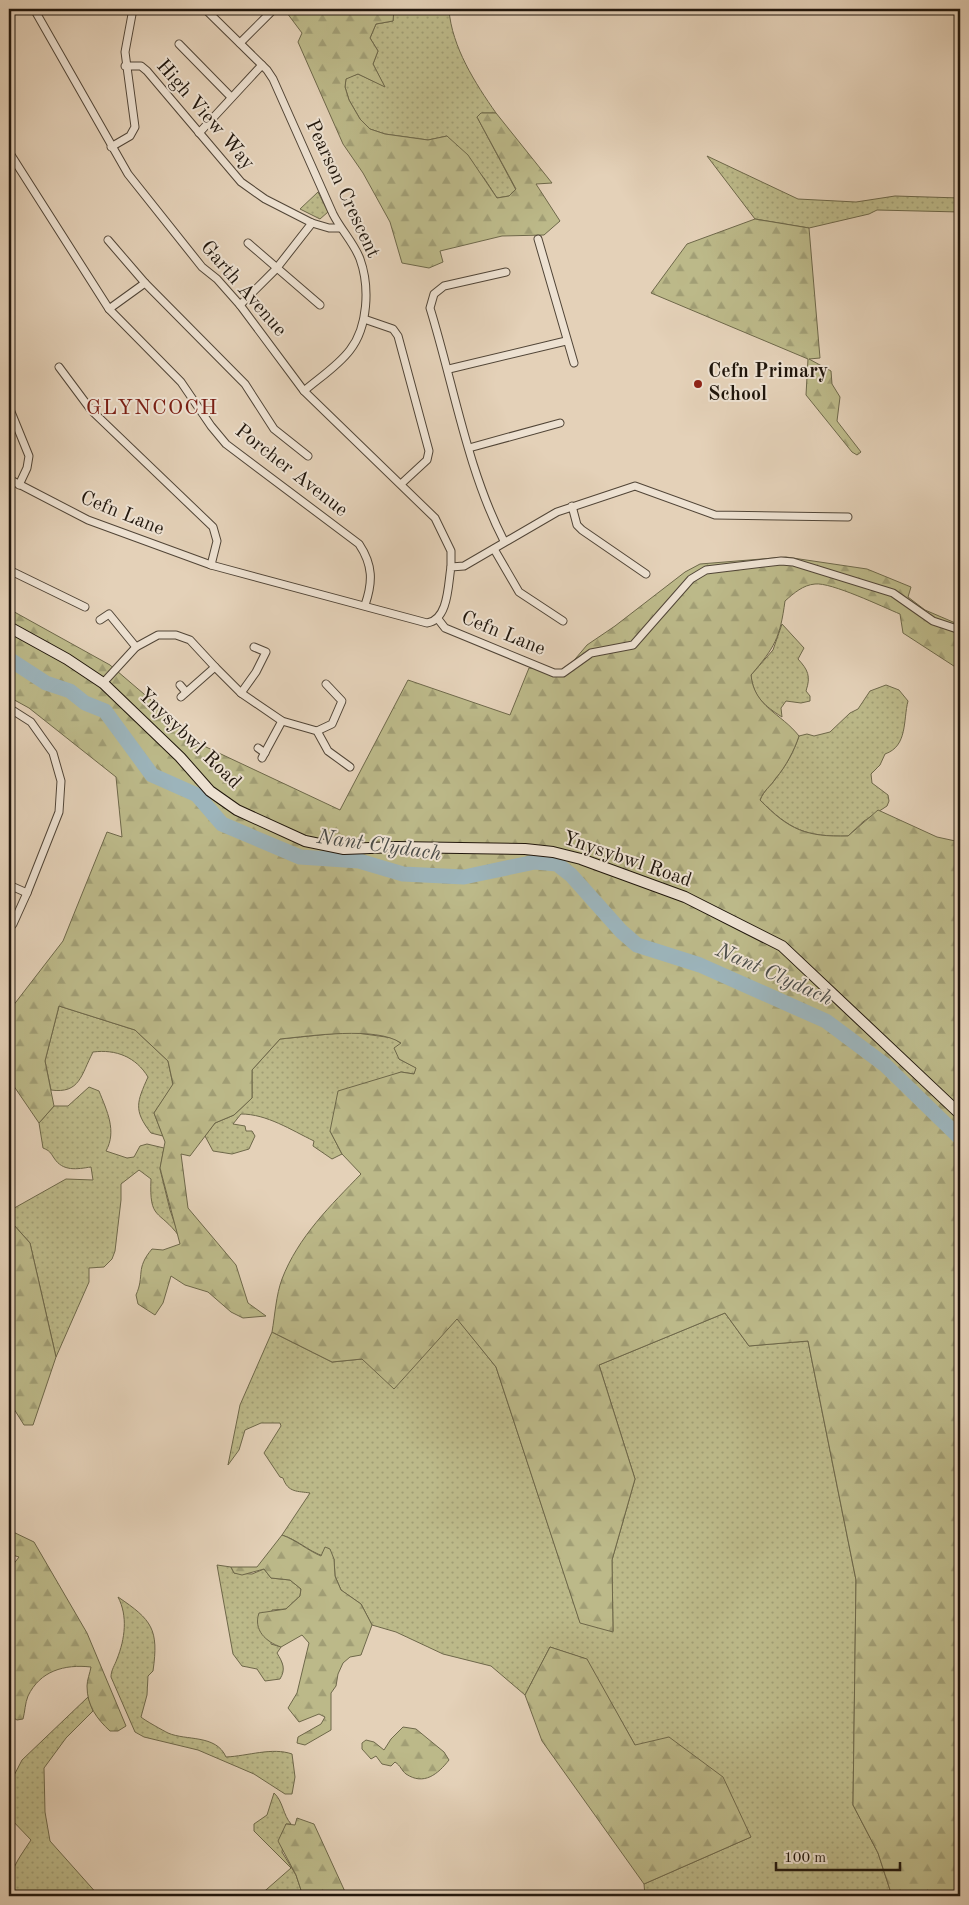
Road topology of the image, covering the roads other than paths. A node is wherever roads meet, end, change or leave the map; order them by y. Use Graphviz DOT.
graph roads {
  1 [pos="34,9"];
  2 [pos="133,9"];
  3 [pos="205,9"];
  4 [pos="274,9"];
  5 [pos="240,43"];
  6 [pos="179,44"];
  7 [pos="262,65"];
  8 [pos="125,66"];
  9 [pos="231,97"];
  10 [pos="199,133"];
  11 [pos="111,147"];
  12 [pos="9,152"];
  13 [pos="312,223"];
  14 [pos="340,228"];
  15 [pos="538,239"];
  16 [pos="108,240"];
  17 [pos="248,243"];
  18 [pos="276,268"];
  19 [pos="506,272"];
  20 [pos="145,283"];
  21 [pos="240,305"];
  22 [pos="320,305"];
  23 [pos="109,309"];
  24 [pos="364,319"];
  25 [pos="566,341"];
  26 [pos="574,363"];
  27 [pos="59,367"];
  28 [pos="449,369"];
  29 [pos="304,390"];
  30 [pos="9,407"];
  31 [pos="560,423"];
  32 [pos="469,448"];
  33 [pos="308,456"];
  34 [pos="9,479"];
  35 [pos="401,484"];
  36 [pos="19,485"];
  37 [pos="572,506"];
  38 [pos="848,517"];
  39 [pos="504,541"];
  40 [pos="494,549"];
  41 [pos="211,565"];
  42 [pos="451,566"];
  43 [pos="9,570"];
  44 [pos="646,574"];
  45 [pos="365,605"];
  46 [pos="85,607"];
  47 [pos="438,619"];
  48 [pos="100,620"];
  49 [pos="563,621"];
  50 [pos="9,627"];
  51 [pos="960,630"];
  52 [pos="254,646"];
  53 [pos="136,647"];
  54 [pos="215,667"];
  55 [pos="103,683"];
  56 [pos="326,684"];
  57 [pos="180,685"];
  58 [pos="241,693"];
  59 [pos="9,708"];
  60 [pos="282,721"];
  61 [pos="317,731"];
  62 [pos="258,748"];
  63 [pos="350,767"];
  64 [pos="9,885"];
  65 [pos="27,893"];
  66 [pos="9,929"];
  67 [pos="960,1114"];
  1 -- 11 [label="street, Garth Avenue"];
  2 -- 8 [label="street"];
  3 -- 5 [label="street, Pearson Crescent"];
  4 -- 5 [label="street"];
  5 -- 7 [label="street, Pearson Crescent"];
  6 -- 9 [label="street"];
  7 -- 9 [label="street"];
  7 -- 14 [label="street, Pearson Crescent"];
  8 -- 10 [label="street, High View Way"];
  8 -- 11 [label="street"];
  9 -- 10 [label="street"];
  10 -- 13 [label="street, High View Way"];
  11 -- 21 [label="street, Garth Avenue"];
  12 -- 23 [label="street, Porcher Avenue"];
  13 -- 14 [label="street, High View Way"];
  13 -- 18 [label="street"];
  14 -- 24 [label="street, Pearson Crescent"];
  15 -- 25 [label="street"];
  16 -- 20 [label="street"];
  17 -- 18 [label="street"];
  18 -- 21 [label="street"];
  18 -- 22 [label="street"];
  19 -- 28 [label="street"];
  20 -- 23 [label="street"];
  20 -- 33 [label="street"];
  21 -- 29 [label="street, Garth Avenue"];
  23 -- 45 [label="street, Porcher Avenue"];
  24 -- 29 [label="street, Pearson Crescent"];
  24 -- 35 [label="street"];
  25 -- 26 [label="street"];
  25 -- 28 [label="street"];
  27 -- 41 [label="street"];
  28 -- 32 [label="street"];
  29 -- 35 [label="street, Garth Avenue"];
  30 -- 36 [label="street"];
  31 -- 32 [label="street"];
  32 -- 39 [label="street"];
  34 -- 36 [label="street, Cefn Lane"];
  35 -- 42 [label="street, Garth Avenue"];
  36 -- 41 [label="street, Cefn Lane"];
  37 -- 38 [label="street"];
  37 -- 39 [label="street"];
  37 -- 44 [label="street"];
  39 -- 40 [label="street"];
  40 -- 42 [label="street"];
  40 -- 49 [label="street"];
  41 -- 45 [label="street, Cefn Lane"];
  42 -- 47 [label="street"];
  43 -- 46 [label="street"];
  45 -- 47 [label="street, Cefn Lane"];
  47 -- 51 [label="street, Cefn Lane"];
  48 -- 53 [label="street"];
  50 -- 55 [label="main road, Ynysybwl Road"];
  52 -- 58 [label="street"];
  53 -- 54 [label="street"];
  53 -- 55 [label="street"];
  54 -- 57 [label="street"];
  54 -- 58 [label="street"];
  55 -- 67 [label="main road, Ynysybwl Road"];
  56 -- 61 [label="street"];
  58 -- 60 [label="street"];
  59 -- 65 [label="street"];
  60 -- 61 [label="street"];
  60 -- 62 [label="street"];
  61 -- 63 [label="street"];
  64 -- 65 [label="street"];
  65 -- 66 [label="street"];
}
